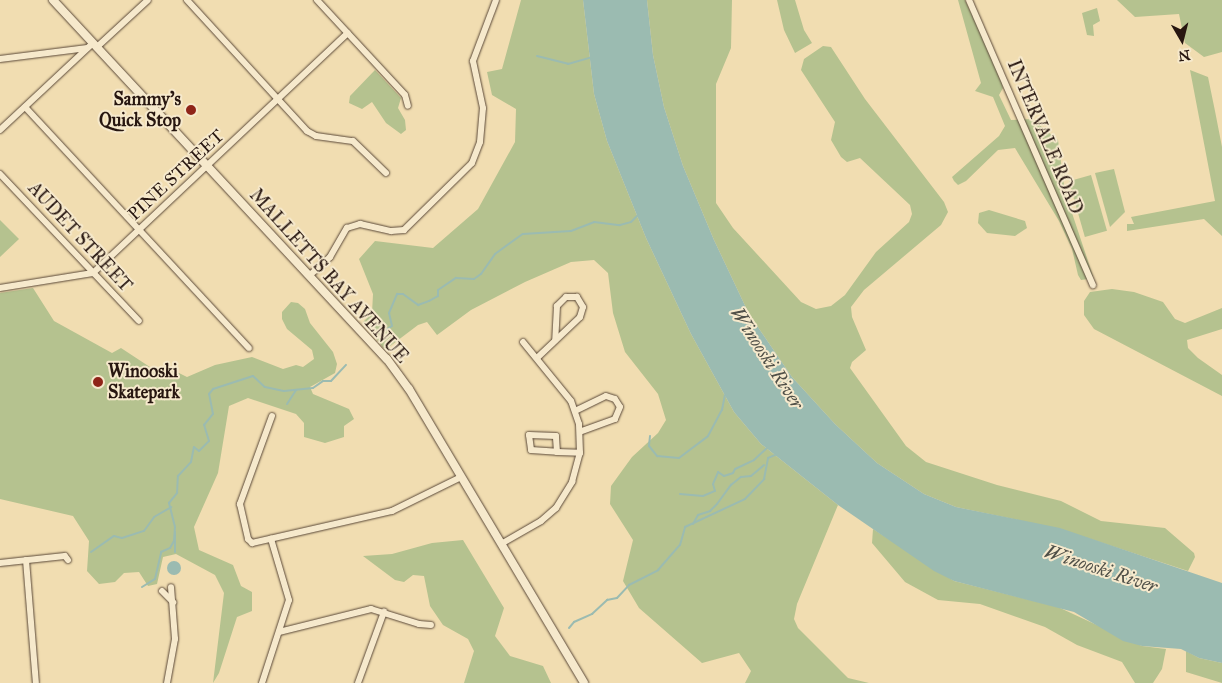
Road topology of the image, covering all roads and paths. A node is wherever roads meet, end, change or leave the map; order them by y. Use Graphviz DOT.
graph roads {
  1 [pos="53,0"];
  2 [pos="148,0"];
  3 [pos="187,0"];
  4 [pos="317,0"];
  5 [pos="496,0"];
  6 [pos="970,0"];
  7 [pos="348,34"];
  8 [pos="92,46"];
  9 [pos="0,60"];
  10 [pos="278,99"];
  11 [pos="408,106"];
  12 [pos="25,107"];
  13 [pos="0,130"];
  14 [pos="208,165"];
  15 [pos="386,173"];
  16 [pos="0,174"];
  17 [pos="140,230"];
  18 [pos="94,273"];
  19 [pos="310,275"];
  20 [pos="1093,285"];
  21 [pos="0,288"];
  22 [pos="139,322"];
  23 [pos="555,340"];
  24 [pos="523,342"];
  25 [pos="249,348"];
  26 [pos="537,358"];
  27 [pos="575,410"];
  28 [pos="272,416"];
  29 [pos="580,432"];
  30 [pos="557,452"];
  31 [pos="580,453"];
  32 [pos="460,477"];
  33 [pos="271,539"];
  34 [pos="501,544"];
  35 [pos="26,560"];
  36 [pos="68,560"];
  37 [pos="0,563"];
  38 [pos="171,587"];
  39 [pos="162,591"];
  40 [pos="172,602"];
  41 [pos="384,612"];
  42 [pos="430,625"];
  43 [pos="279,632"];
  44 [pos="580,682"];
  45 [pos="36,683"];
  46 [pos="168,683"];
  47 [pos="262,683"];
  48 [pos="358,683"];
  1 -- 8 [label="street, MALLETTS BAY AVENUE"];
  2 -- 8 [label="street"];
  3 -- 10 [label="street"];
  4 -- 7 [label="street"];
  5 -- 19 [label="street"];
  6 -- 20 [label="street, INTERVALE ROAD"];
  7 -- 10 [label="street, PINE STREET"];
  7 -- 11 [label="street"];
  8 -- 9 [label="street"];
  8 -- 12 [label="street"];
  8 -- 14 [label="street, MALLETTS BAY AVENUE"];
  10 -- 14 [label="street, PINE STREET"];
  10 -- 15 [label="street"];
  12 -- 13 [label="street"];
  12 -- 17 [label="street"];
  14 -- 17 [label="street, PINE STREET"];
  14 -- 19 [label="street, MALLETTS BAY AVENUE"];
  16 -- 18 [label="street, AUDET STREET"];
  17 -- 18 [label="street, PINE STREET"];
  17 -- 25 [label="street"];
  18 -- 21 [label="street"];
  18 -- 22 [label="street, AUDET STREET"];
  19 -- 32 [label="street, MALLETTS BAY AVENUE"];
  23 -- 23 [label="street"];
  23 -- 26 [label="street"];
  24 -- 26 [label="street"];
  26 -- 27 [label="street"];
  27 -- 29 [label="street"];
  27 -- 29 [label="street"];
  28 -- 33 [label="street"];
  29 -- 31 [label="street"];
  30 -- 30 [label="street"];
  30 -- 31 [label="street"];
  31 -- 34 [label="street"];
  32 -- 33 [label="street"];
  32 -- 34 [label="street, MALLETTS BAY AVENUE"];
  33 -- 43 [label="street"];
  34 -- 44 [label="street, MALLETTS BAY AVENUE"];
  35 -- 36 [label="street"];
  35 -- 37 [label="street"];
  35 -- 45 [label="street"];
  38 -- 40 [label="street"];
  39 -- 40 [label="street"];
  40 -- 46 [label="street"];
  41 -- 42 [label="street"];
  41 -- 43 [label="street"];
  41 -- 48 [label="street"];
  43 -- 47 [label="street"];
}
